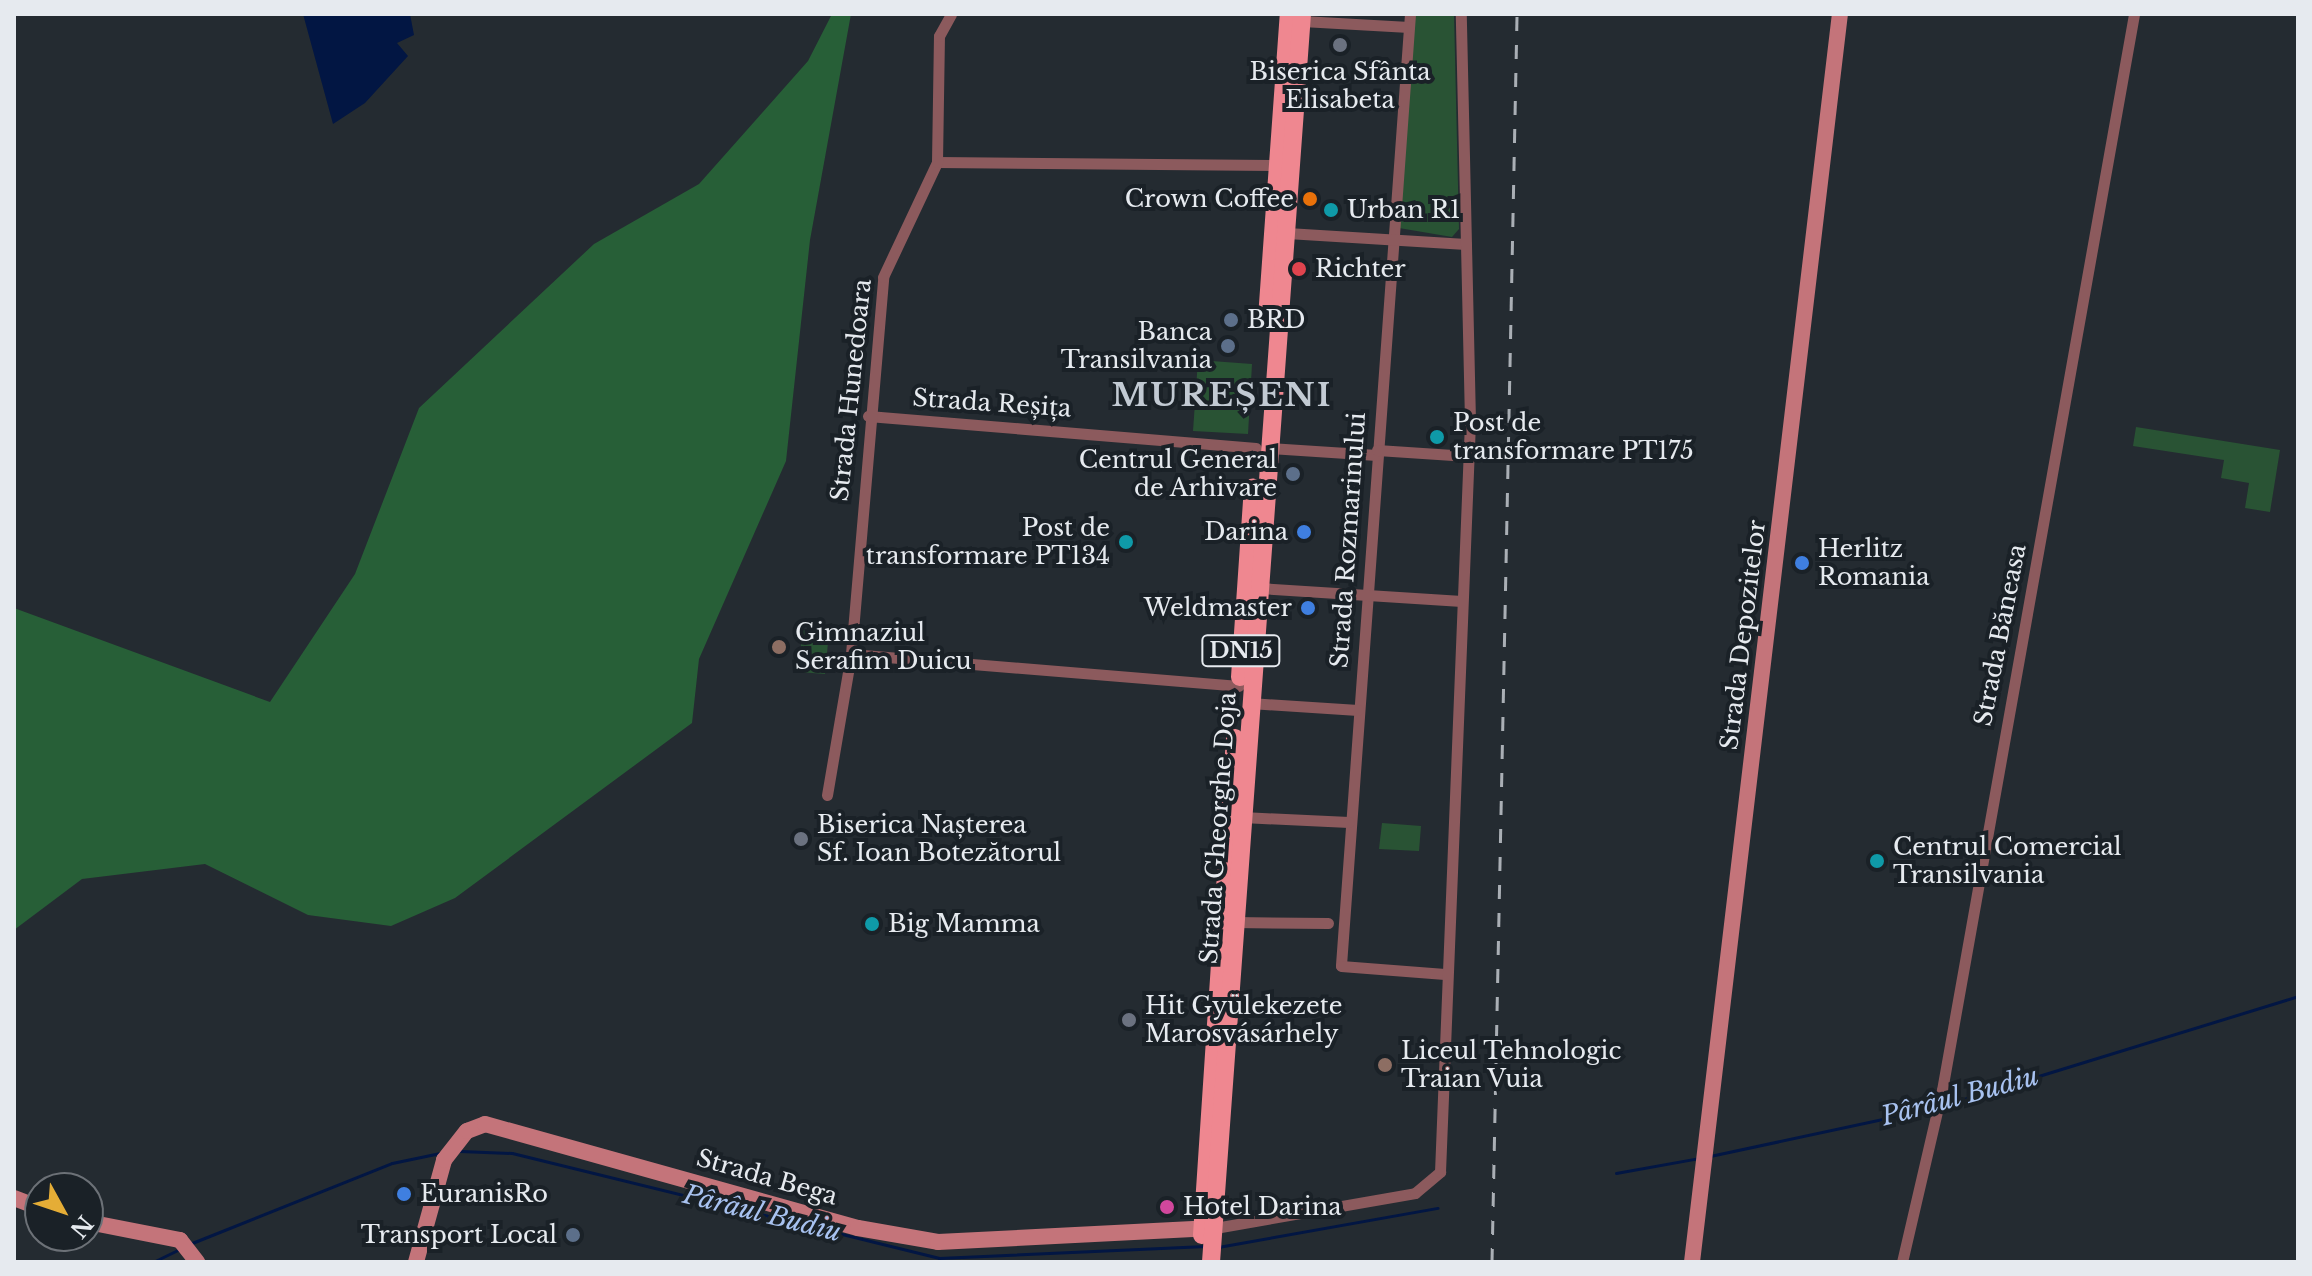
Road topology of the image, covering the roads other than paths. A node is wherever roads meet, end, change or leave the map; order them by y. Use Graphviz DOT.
graph roads {
  1 [pos="951,14"];
  2 [pos="1461,14"];
  3 [pos="1840,14"];
  4 [pos="2134,14"];
  5 [pos="1294,15"];
  6 [pos="1410,20"];
  7 [pos="937,162"];
  8 [pos="1285,165"];
  9 [pos="1287,233"];
  10 [pos="1391,240"];
  11 [pos="1466,244"];
  12 [pos="868,416"];
  13 [pos="1262,448"];
  14 [pos="1377,453"];
  15 [pos="1468,456"];
  16 [pos="1259,588"];
  17 [pos="1367,594"];
  18 [pos="1462,601"];
  19 [pos="851,654"];
  20 [pos="1239,686"];
  21 [pos="1250,703"];
  22 [pos="1358,710"];
  23 [pos="827,795"];
  24 [pos="1242,817"];
  25 [pos="1349,822"];
  26 [pos="1228,922"];
  27 [pos="1328,923"];
  28 [pos="1445,974"];
  29 [pos="104,1225"];
  30 [pos="1207,1245"];
  31 [pos="195,1258"];
  32 [pos="416,1262"];
  33 [pos="1692,1262"];
  34 [pos="1902,1262"];
  1 -- 7 [label="street"];
  2 -- 11 [label="street"];
  3 -- 33 [label="street, Strada Depozitelor"];
  4 -- 34 [label="street, Strada Băneasa"];
  5 -- 6 [label="street"];
  5 -- 8 [label="main road, Strada Gheorghe Doja / DN15"];
  6 -- 10 [label="street, Strada Rozmarinului"];
  7 -- 8 [label="street"];
  7 -- 12 [label="street, Strada Hunedoara"];
  8 -- 9 [label="main road, Strada Gheorghe Doja / DN15"];
  8 -- 13 [label="main road, Strada Gheorghe Doja / DN15"];
  9 -- 10 [label="street"];
  9 -- 13 [label="main road, Strada Gheorghe Doja / DN15"];
  10 -- 11 [label="street"];
  10 -- 14 [label="street, Strada Rozmarinului"];
  11 -- 15 [label="street"];
  12 -- 13 [label="street, Strada Reșița"];
  12 -- 19 [label="street, Strada Hunedoara"];
  13 -- 14 [label="street, Strada Reșița"];
  13 -- 16 [label="main road, Strada Gheorghe Doja / DN15"];
  13 -- 20 [label="main road, Strada Gheorghe Doja / DN15"];
  14 -- 15 [label="street, Strada Reșița"];
  14 -- 17 [label="street, Strada Rozmarinului"];
  15 -- 18 [label="street"];
  16 -- 17 [label="street"];
  16 -- 21 [label="main road, Strada Gheorghe Doja / DN15"];
  17 -- 18 [label="street"];
  17 -- 22 [label="street, Strada Rozmarinului"];
  18 -- 28 [label="street"];
  19 -- 20 [label="street"];
  19 -- 23 [label="street, Strada Hunedoara"];
  20 -- 26 [label="main road, Strada Gheorghe Doja / DN15"];
  21 -- 22 [label="street"];
  21 -- 24 [label="main road, Strada Gheorghe Doja / DN15"];
  22 -- 25 [label="street, Strada Rozmarinului"];
  24 -- 25 [label="street"];
  24 -- 26 [label="main road, Strada Gheorghe Doja / DN15"];
  25 -- 28 [label="street, Strada Rozmarinului"];
  26 -- 27 [label="street"];
  26 -- 30 [label="main road, Strada Gheorghe Doja / DN15"];
  28 -- 30 [label="street"];
  29 -- 31 [label="street"];
  30 -- 32 [label="street, Strada Bega"];
}
